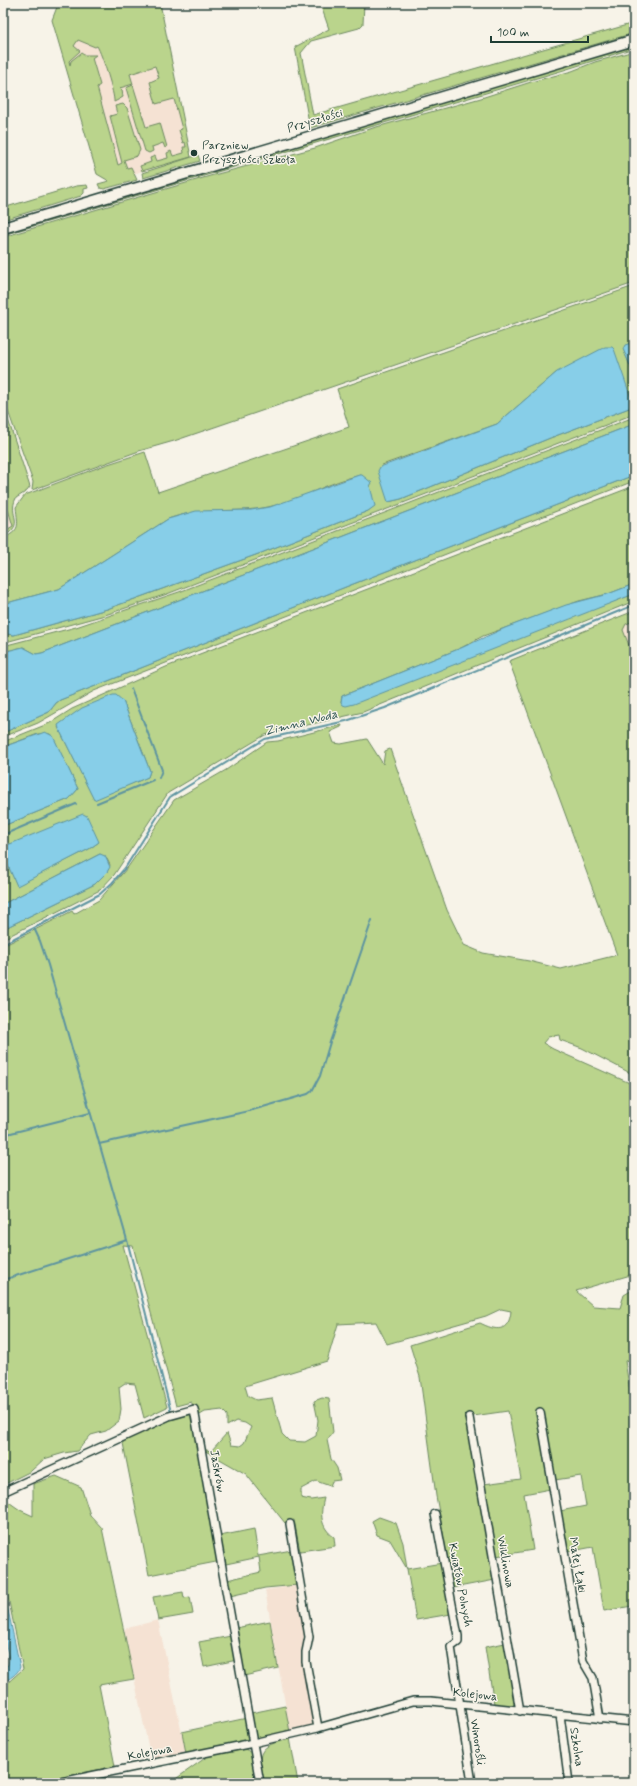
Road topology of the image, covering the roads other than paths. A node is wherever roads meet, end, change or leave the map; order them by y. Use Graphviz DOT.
graph roads {
  1 [pos="634,40"];
  2 [pos="3,228"];
  3 [pos="540,1412"];
  4 [pos="469,1417"];
  5 [pos="3,1492"];
  6 [pos="435,1514"];
  7 [pos="290,1524"];
  8 [pos="459,1704"];
  9 [pos="520,1711"];
  10 [pos="560,1715"];
  11 [pos="600,1719"];
  12 [pos="634,1722"];
  13 [pos="318,1728"];
  14 [pos="253,1743"];
  15 [pos="56,1783"];
  16 [pos="260,1783"];
  17 [pos="472,1783"];
  18 [pos="569,1783"];
  1 -- 2 [label="street, Przyszłości"];
  3 -- 11 [label="street, Małej Łąki"];
  4 -- 9 [label="street, Wiklinowa"];
  5 -- 14 [label="street, Jaskrów"];
  6 -- 8 [label="street, Kwiatów Polnych"];
  7 -- 13 [label="street"];
  8 -- 9 [label="street, Kolejowa"];
  8 -- 13 [label="street, Kolejowa"];
  8 -- 17 [label="street, Winorośli"];
  9 -- 10 [label="street, Kolejowa"];
  10 -- 11 [label="street, Kolejowa"];
  10 -- 18 [label="street, Szkolna"];
  11 -- 12 [label="street, Kolejowa"];
  13 -- 14 [label="street, Kolejowa"];
  14 -- 15 [label="street, Kolejowa"];
  14 -- 16 [label="street"];
}
